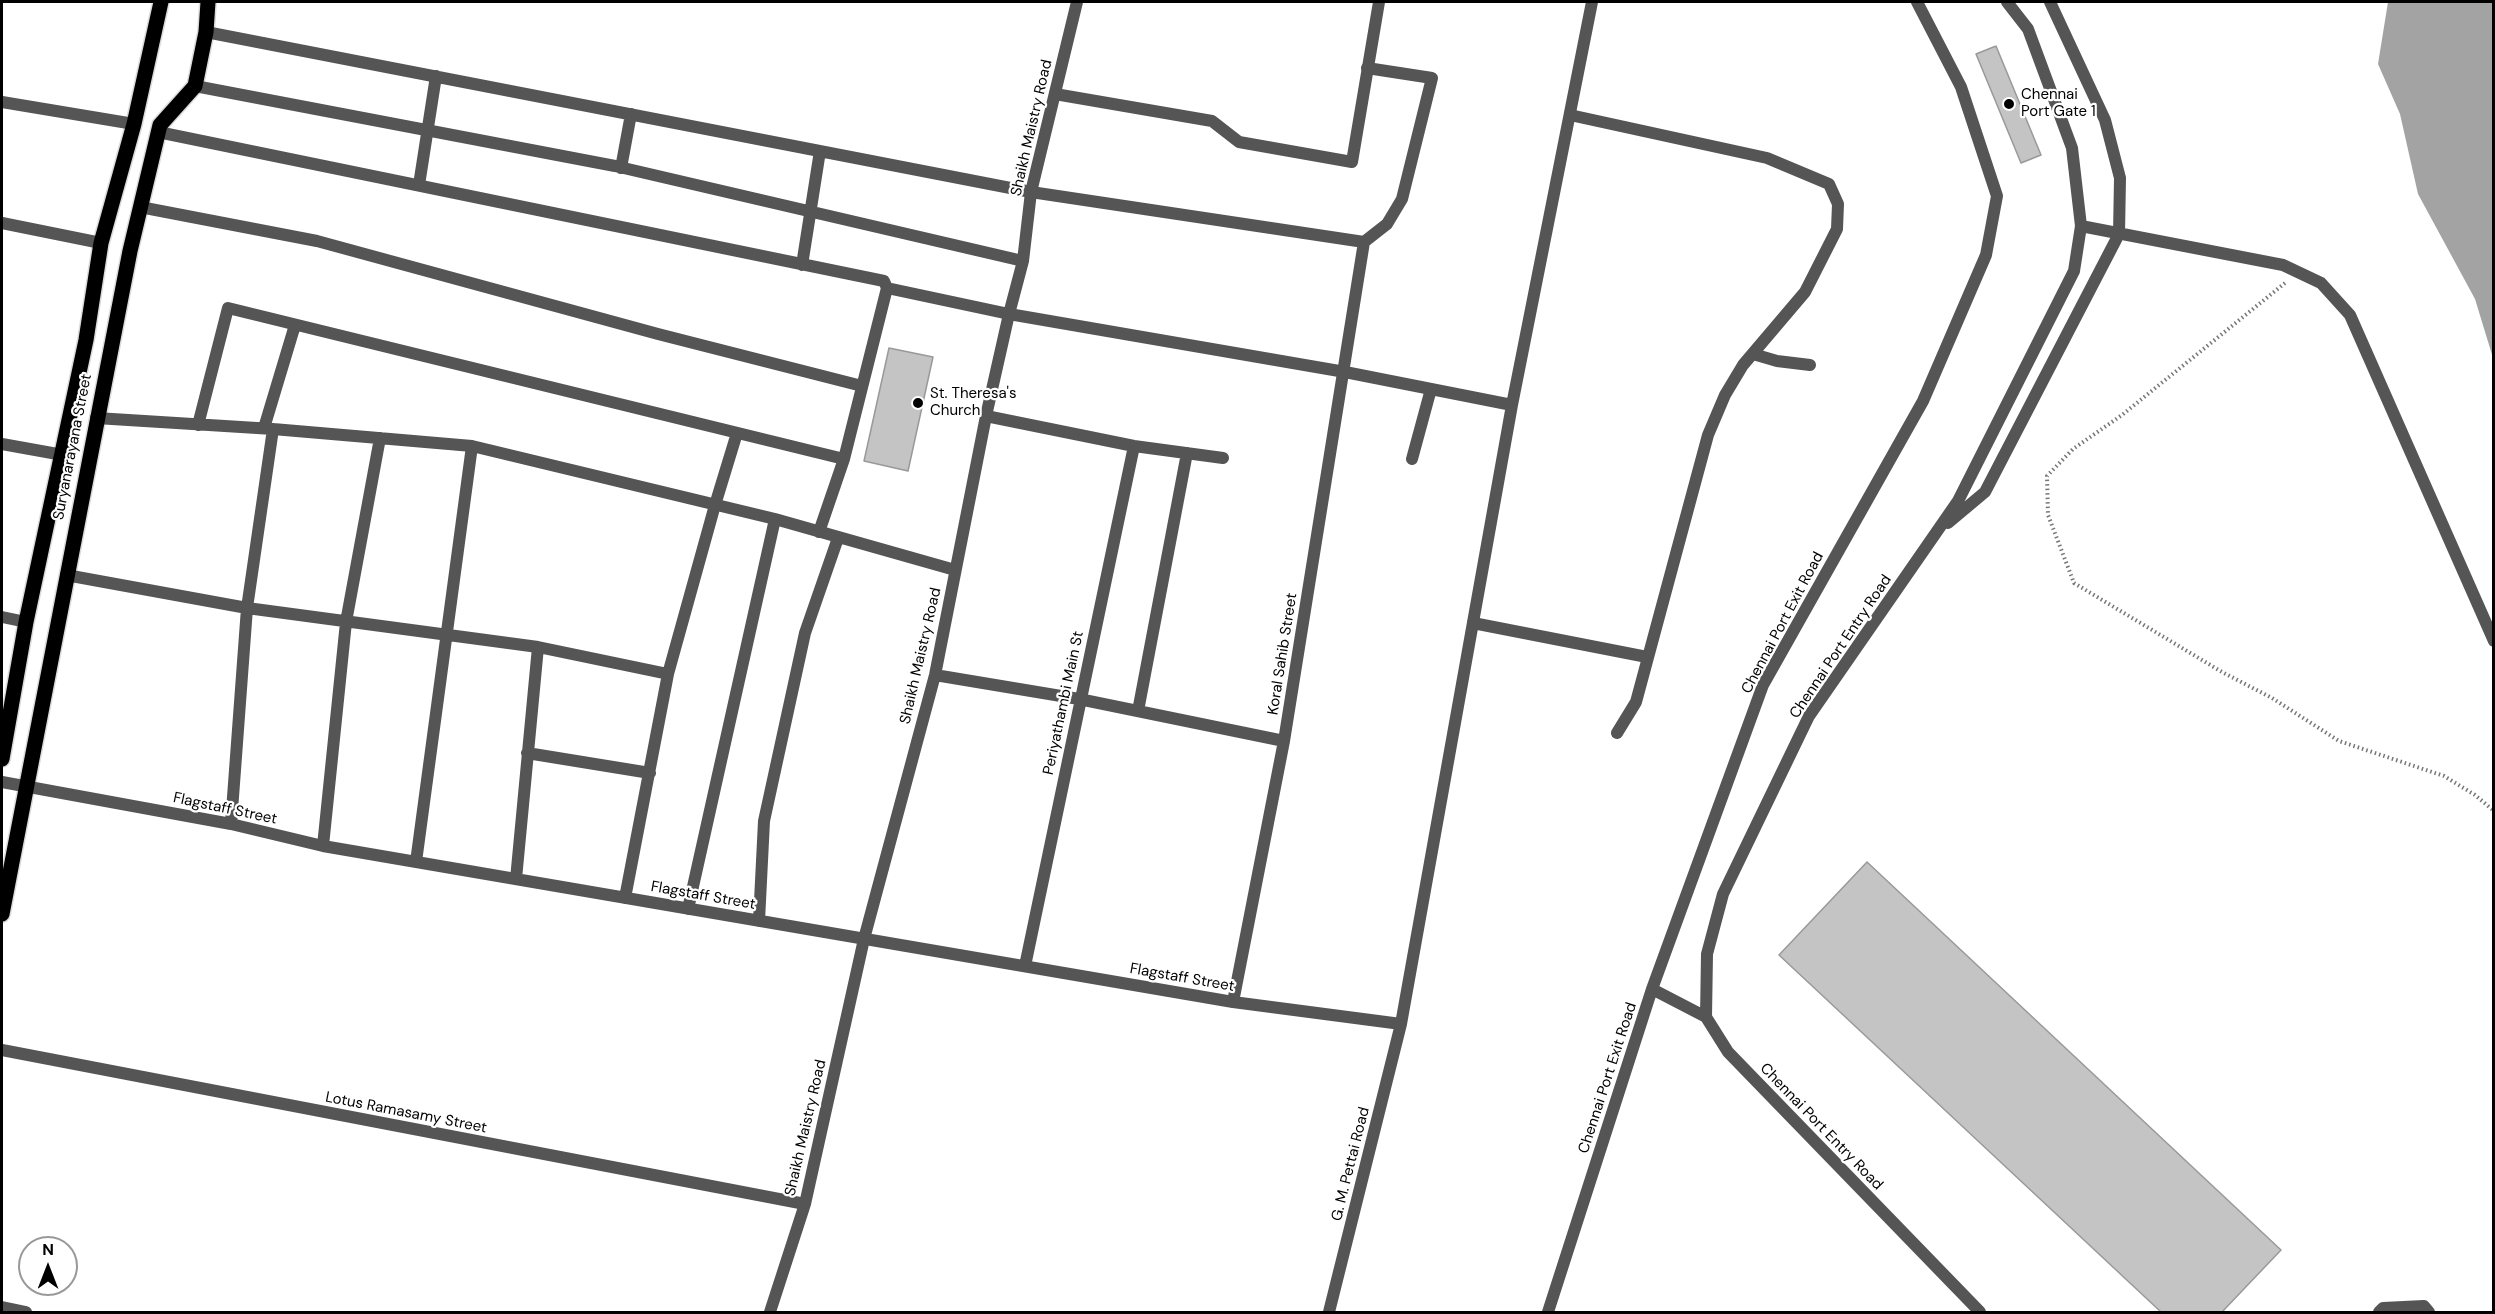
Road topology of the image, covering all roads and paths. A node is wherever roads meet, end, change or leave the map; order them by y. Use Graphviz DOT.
graph roads {
  1 [pos="161,2"];
  2 [pos="208,2"];
  3 [pos="1077,2"];
  4 [pos="1379,2"];
  5 [pos="1592,2"];
  6 [pos="1917,2"];
  7 [pos="2007,2"];
  8 [pos="2050,2"];
  9 [pos="206,32"];
  10 [pos="1367,68"];
  11 [pos="436,76"];
  12 [pos="195,86"];
  13 [pos="1054,94"];
  14 [pos="2,102"];
  15 [pos="631,114"];
  16 [pos="1570,115"];
  17 [pos="134,124"];
  18 [pos="428,130"];
  19 [pos="158,132"];
  20 [pos="820,151"];
  21 [pos="621,168"];
  22 [pos="419,185"];
  23 [pos="1031,192"];
  24 [pos="140,207"];
  25 [pos="810,212"];
  26 [pos="2,223"];
  27 [pos="2081,226"];
  28 [pos="2119,234"];
  29 [pos="1364,242"];
  30 [pos="101,243"];
  31 [pos="1023,261"];
  32 [pos="802,265"];
  33 [pos="2298,272"];
  34 [pos="887,288"];
  35 [pos="1008,314"];
  36 [pos="295,325"];
  37 [pos="1753,354"];
  38 [pos="1810,365"];
  39 [pos="1345,372"];
  40 [pos="862,386"];
  41 [pos="1431,389"];
  42 [pos="1512,405"];
  43 [pos="986,416"];
  44 [pos="96,418"];
  45 [pos="198,425"];
  46 [pos="269,428"];
  47 [pos="737,433"];
  48 [pos="380,438"];
  49 [pos="2,444"];
  50 [pos="472,446"];
  51 [pos="1134,446"];
  52 [pos="1187,453"];
  53 [pos="63,455"];
  54 [pos="1223,458"];
  55 [pos="844,459"];
  56 [pos="1412,459"];
  57 [pos="715,505"];
  58 [pos="775,519"];
  59 [pos="819,532"];
  60 [pos="1936,534"];
  61 [pos="838,538"];
  62 [pos="955,570"];
  63 [pos="66,575"];
  64 [pos="247,608"];
  65 [pos="2,617"];
  66 [pos="26,622"];
  67 [pos="346,622"];
  68 [pos="1473,623"];
  69 [pos="445,634"];
  70 [pos="2493,640"];
  71 [pos="538,647"];
  72 [pos="1647,657"];
  73 [pos="668,674"];
  74 [pos="935,675"];
  75 [pos="1079,699"];
  76 [pos="1138,711"];
  77 [pos="1617,733"];
  78 [pos="1284,741"];
  79 [pos="527,753"];
  80 [pos="2,759"];
  81 [pos="650,772"];
  82 [pos="2,782"];
  83 [pos="28,788"];
  84 [pos="2493,811"];
  85 [pos="231,824"];
  86 [pos="323,846"];
  87 [pos="416,862"];
  88 [pos="516,879"];
  89 [pos="625,898"];
  90 [pos="688,909"];
  91 [pos="2,914"];
  92 [pos="759,921"];
  93 [pos="864,939"];
  94 [pos="1025,966"];
  95 [pos="1652,989"];
  96 [pos="1233,1002"];
  97 [pos="1706,1017"];
  98 [pos="1401,1024"];
  99 [pos="2,1050"];
  100 [pos="805,1204"];
  101 [pos="2,1307"];
  102 [pos="26,1312"];
  103 [pos="771,1312"];
  104 [pos="1329,1312"];
  105 [pos="1548,1312"];
  106 [pos="1980,1312"];
  107 [pos="2379,1312"];
  108 [pos="2429,1312"];
  1 -- 17 [label="main road, Suryanarayana Street"];
  2 -- 9 [label="main road"];
  3 -- 13 [label="street, Shaikh Maistry Road"];
  4 -- 10 [label="street"];
  5 -- 16 [label="street, G. M. Pettai Road"];
  6 -- 95 [label="street, Chennai Port Exit Road"];
  7 -- 27 [label="street, Chennai Port Entry Road"];
  8 -- 28 [label="street"];
  9 -- 11 [label="street"];
  9 -- 12 [label="main road"];
  10 -- 13 [label="street"];
  10 -- 29 [label="street"];
  11 -- 15 [label="street"];
  11 -- 18 [label="street"];
  12 -- 18 [label="street"];
  12 -- 19 [label="main road, Suryanarayana Street"];
  13 -- 23 [label="street, Shaikh Maistry Road"];
  14 -- 17 [label="street"];
  15 -- 20 [label="street"];
  15 -- 21 [label="street"];
  16 -- 37 [label="street"];
  16 -- 42 [label="street, G. M. Pettai Road"];
  17 -- 30 [label="main road, Suryanarayana Street"];
  18 -- 21 [label="street"];
  18 -- 22 [label="street"];
  19 -- 22 [label="street"];
  19 -- 24 [label="main road, Suryanarayana Street"];
  20 -- 23 [label="street"];
  20 -- 25 [label="street"];
  21 -- 25 [label="street"];
  22 -- 32 [label="street"];
  23 -- 29 [label="street"];
  23 -- 31 [label="street, Shaikh Maistry Road"];
  24 -- 40 [label="street"];
  24 -- 44 [label="main road, Suryanarayana Street"];
  25 -- 31 [label="street"];
  25 -- 32 [label="street"];
  26 -- 30 [label="street"];
  27 -- 28 [label="street"];
  27 -- 60 [label="street, Chennai Port Entry Road"];
  28 -- 33 [label="street"];
  28 -- 60 [label="street"];
  29 -- 39 [label="street, Koral Sahib Street"];
  30 -- 53 [label="main road, Suryanarayana Street"];
  31 -- 35 [label="street, Shaikh Maistry Road"];
  32 -- 34 [label="street"];
  33 -- 70 [label="street"];
  33 -- 84 [label="path"];
  34 -- 35 [label="street"];
  34 -- 40 [label="street"];
  35 -- 39 [label="street"];
  35 -- 43 [label="street, Shaikh Maistry Road"];
  36 -- 45 [label="street"];
  36 -- 46 [label="street"];
  36 -- 47 [label="street"];
  37 -- 38 [label="street"];
  37 -- 72 [label="street"];
  39 -- 41 [label="street"];
  39 -- 78 [label="street, Koral Sahib Street"];
  40 -- 55 [label="street"];
  41 -- 42 [label="street"];
  41 -- 56 [label="street"];
  42 -- 68 [label="street, G. M. Pettai Road"];
  43 -- 51 [label="street"];
  43 -- 62 [label="street, Shaikh Maistry Road"];
  44 -- 45 [label="street"];
  44 -- 63 [label="main road, Suryanarayana Street"];
  45 -- 46 [label="street"];
  46 -- 48 [label="street"];
  46 -- 64 [label="street"];
  47 -- 55 [label="street"];
  47 -- 57 [label="street"];
  48 -- 50 [label="street"];
  48 -- 67 [label="street"];
  49 -- 53 [label="street"];
  50 -- 57 [label="street"];
  50 -- 69 [label="street"];
  51 -- 52 [label="street"];
  51 -- 75 [label="street, Periyathambi Main St"];
  52 -- 54 [label="street"];
  52 -- 76 [label="street"];
  53 -- 66 [label="main road, Suryanarayana Street"];
  55 -- 59 [label="street"];
  57 -- 58 [label="street"];
  57 -- 73 [label="street"];
  58 -- 59 [label="street"];
  58 -- 90 [label="street"];
  59 -- 61 [label="street"];
  60 -- 97 [label="street, Chennai Port Entry Road"];
  61 -- 62 [label="street"];
  61 -- 92 [label="street"];
  62 -- 74 [label="street, Shaikh Maistry Road"];
  63 -- 64 [label="street"];
  63 -- 83 [label="main road, Suryanarayana Street"];
  64 -- 67 [label="street"];
  64 -- 85 [label="street"];
  65 -- 66 [label="street"];
  66 -- 80 [label="main road, Suryanarayana Street"];
  67 -- 69 [label="street"];
  67 -- 86 [label="street"];
  68 -- 72 [label="street"];
  68 -- 98 [label="street, G. M. Pettai Road"];
  69 -- 71 [label="street"];
  69 -- 87 [label="street"];
  71 -- 73 [label="street"];
  71 -- 79 [label="street"];
  72 -- 77 [label="street"];
  73 -- 81 [label="street"];
  74 -- 75 [label="street"];
  74 -- 93 [label="street, Shaikh Maistry Road"];
  75 -- 76 [label="street"];
  75 -- 94 [label="street, Periyathambi Main St"];
  76 -- 78 [label="street"];
  78 -- 96 [label="street, Koral Sahib Street"];
  79 -- 81 [label="street"];
  79 -- 88 [label="street"];
  81 -- 89 [label="street"];
  82 -- 83 [label="street, Flagstaff Street"];
  83 -- 85 [label="street, Flagstaff Street"];
  83 -- 91 [label="main road, Suryanarayana Street"];
  85 -- 86 [label="street, Flagstaff Street"];
  86 -- 87 [label="street, Flagstaff Street"];
  87 -- 88 [label="street, Flagstaff Street"];
  88 -- 89 [label="street, Flagstaff Street"];
  89 -- 90 [label="street, Flagstaff Street"];
  90 -- 92 [label="street, Flagstaff Street"];
  92 -- 93 [label="street, Flagstaff Street"];
  93 -- 94 [label="street, Flagstaff Street"];
  93 -- 100 [label="street, Shaikh Maistry Road"];
  94 -- 96 [label="street, Flagstaff Street"];
  95 -- 97 [label="street"];
  95 -- 105 [label="street, Chennai Port Exit Road"];
  96 -- 98 [label="street, Flagstaff Street"];
  97 -- 106 [label="street, Chennai Port Entry Road"];
  98 -- 104 [label="street, G. M. Pettai Road"];
  99 -- 100 [label="street, Lotus Ramasamy Street"];
  100 -- 103 [label="street, Shaikh Maistry Road"];
  101 -- 102 [label="street"];
  107 -- 108 [label="street"];
}
